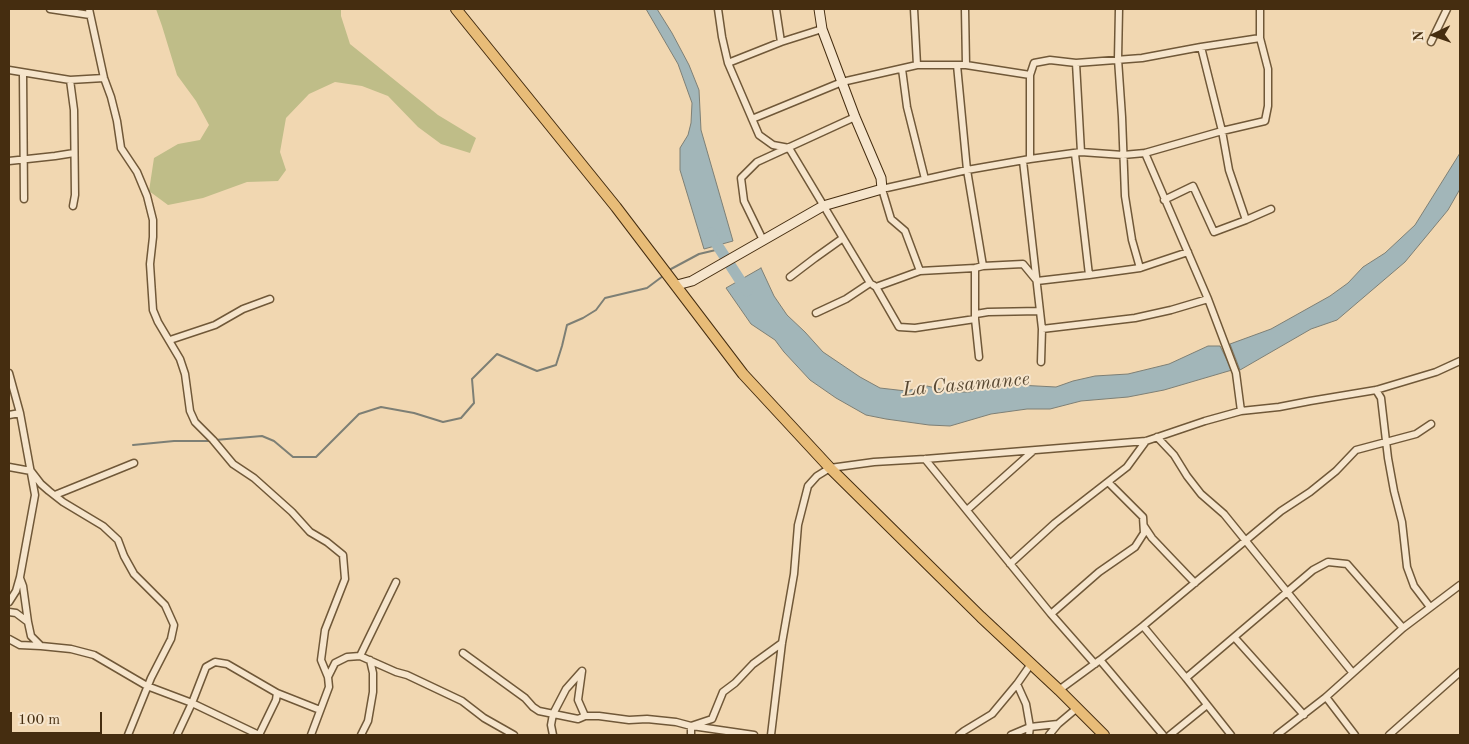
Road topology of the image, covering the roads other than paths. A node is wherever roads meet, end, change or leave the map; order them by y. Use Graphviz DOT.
graph roads {
  1 [pos="50,9"];
  2 [pos="456,9"];
  3 [pos="718,9"];
  4 [pos="776,9"];
  5 [pos="819,9"];
  6 [pos="914,9"];
  7 [pos="965,9"];
  8 [pos="1119,9"];
  9 [pos="1260,9"];
  10 [pos="1447,9"];
  11 [pos="90,12"];
  12 [pos="822,29"];
  13 [pos="1260,38"];
  14 [pos="781,42"];
  15 [pos="1431,42"];
  16 [pos="1201,46"];
  17 [pos="1118,59"];
  18 [pos="1076,62"];
  19 [pos="728,63"];
  20 [pos="917,65"];
  21 [pos="957,65"];
  22 [pos="966,65"];
  23 [pos="902,69"];
  24 [pos="9,70"];
  25 [pos="23,73"];
  26 [pos="1030,75"];
  27 [pos="104,78"];
  28 [pos="70,80"];
  29 [pos="842,82"];
  30 [pos="855,117"];
  31 [pos="752,119"];
  32 [pos="1222,131"];
  33 [pos="788,148"];
  34 [pos="1145,152"];
  35 [pos="74,153"];
  36 [pos="1078,153"];
  37 [pos="1123,155"];
  38 [pos="23,159"];
  39 [pos="1027,160"];
  40 [pos="9,161"];
  41 [pos="967,170"];
  42 [pos="925,179"];
  43 [pos="882,189"];
  44 [pos="24,199"];
  45 [pos="1164,200"];
  46 [pos="73,206"];
  47 [pos="823,206"];
  48 [pos="1272,209"];
  49 [pos="1246,220"];
  50 [pos="843,238"];
  51 [pos="764,240"];
  52 [pos="1188,252"];
  53 [pos="983,266"];
  54 [pos="975,268"];
  55 [pos="1140,268"];
  56 [pos="920,271"];
  57 [pos="1090,275"];
  58 [pos="790,277"];
  59 [pos="1036,281"];
  60 [pos="692,282"];
  61 [pos="677,285"];
  62 [pos="873,285"];
  63 [pos="684,296"];
  64 [pos="270,299"];
  65 [pos="1208,299"];
  66 [pos="1040,311"];
  67 [pos="816,313"];
  68 [pos="976,317"];
  69 [pos="1042,329"];
  70 [pos="170,340"];
  71 [pos="979,357"];
  72 [pos="1460,361"];
  73 [pos="1041,362"];
  74 [pos="9,373"];
  75 [pos="1388,387"];
  76 [pos="1376,390"];
  77 [pos="1381,398"];
  78 [pos="1241,411"];
  79 [pos="20,413"];
  80 [pos="9,415"];
  81 [pos="1431,424"];
  82 [pos="1157,438"];
  83 [pos="1146,441"];
  84 [pos="1387,442"];
  85 [pos="1033,451"];
  86 [pos="925,459"];
  87 [pos="134,464"];
  88 [pos="9,466"];
  89 [pos="830,468"];
  90 [pos="31,471"];
  91 [pos="1108,482"];
  92 [pos="55,495"];
  93 [pos="967,510"];
  94 [pos="1143,524"];
  95 [pos="1245,541"];
  96 [pos="1010,564"];
  97 [pos="20,577"];
  98 [pos="396,582"];
  99 [pos="1195,582"];
  100 [pos="1460,585"];
  101 [pos="1288,592"];
  102 [pos="9,602"];
  103 [pos="1430,607"];
  104 [pos="9,612"];
  105 [pos="1051,614"];
  106 [pos="28,622"];
  107 [pos="1143,626"];
  108 [pos="1402,628"];
  109 [pos="1235,638"];
  110 [pos="9,639"];
  111 [pos="782,644"];
  112 [pos="41,646"];
  113 [pos="463,653"];
  114 [pos="360,656"];
  115 [pos="370,660"];
  116 [pos="1098,662"];
  117 [pos="1031,664"];
  118 [pos="1352,672"];
  119 [pos="1460,672"];
  120 [pos="328,677"];
  121 [pos="1186,678"];
  122 [pos="1017,684"];
  123 [pos="148,686"];
  124 [pos="1059,690"];
  125 [pos="277,693"];
  126 [pos="1326,697"];
  127 [pos="192,703"];
  128 [pos="1207,705"];
  129 [pos="1077,708"];
  130 [pos="320,710"];
  131 [pos="553,714"];
  132 [pos="1304,715"];
  133 [pos="585,716"];
  134 [pos="1058,724"];
  135 [pos="691,726"];
  136 [pos="1030,727"];
  137 [pos="128,735"];
  138 [pos="177,735"];
  139 [pos="259,735"];
  140 [pos="311,735"];
  141 [pos="361,735"];
  142 [pos="514,735"];
  143 [pos="553,735"];
  144 [pos="691,735"];
  145 [pos="754,735"];
  146 [pos="771,735"];
  147 [pos="959,735"];
  148 [pos="1011,735"];
  149 [pos="1029,735"];
  150 [pos="1049,735"];
  151 [pos="1104,735"];
  152 [pos="1163,735"];
  153 [pos="1170,735"];
  154 [pos="1231,735"];
  155 [pos="1277,735"];
  156 [pos="1355,735"];
  157 [pos="1389,735"];
  1 -- 11 [label="street"];
  2 -- 61 [label="main road"];
  3 -- 19 [label="street"];
  4 -- 14 [label="street"];
  5 -- 12 [label="street"];
  6 -- 20 [label="street"];
  7 -- 22 [label="street"];
  8 -- 17 [label="street"];
  9 -- 13 [label="street"];
  10 -- 15 [label="street"];
  11 -- 27 [label="street"];
  12 -- 14 [label="street"];
  12 -- 29 [label="street"];
  13 -- 16 [label="street"];
  13 -- 32 [label="street"];
  14 -- 19 [label="street"];
  16 -- 17 [label="street"];
  16 -- 32 [label="street"];
  17 -- 18 [label="street"];
  17 -- 37 [label="street"];
  18 -- 26 [label="street"];
  18 -- 36 [label="street"];
  19 -- 31 [label="street"];
  20 -- 21 [label="street"];
  20 -- 23 [label="street"];
  21 -- 22 [label="street"];
  21 -- 41 [label="street"];
  22 -- 26 [label="street"];
  23 -- 29 [label="street"];
  23 -- 42 [label="street"];
  24 -- 25 [label="street"];
  25 -- 28 [label="street"];
  25 -- 38 [label="street"];
  26 -- 39 [label="street"];
  27 -- 28 [label="street"];
  27 -- 70 [label="street"];
  28 -- 35 [label="street"];
  29 -- 30 [label="street"];
  29 -- 31 [label="street"];
  30 -- 33 [label="street"];
  30 -- 43 [label="street"];
  31 -- 33 [label="street"];
  32 -- 34 [label="street"];
  32 -- 49 [label="street"];
  33 -- 47 [label="street"];
  33 -- 51 [label="street"];
  34 -- 37 [label="street"];
  34 -- 45 [label="street"];
  35 -- 38 [label="street"];
  35 -- 46 [label="street"];
  36 -- 37 [label="street"];
  36 -- 39 [label="street"];
  36 -- 57 [label="street"];
  37 -- 55 [label="street"];
  38 -- 40 [label="street"];
  38 -- 44 [label="street"];
  39 -- 41 [label="street"];
  39 -- 59 [label="street"];
  41 -- 42 [label="street"];
  41 -- 53 [label="street"];
  42 -- 43 [label="street"];
  43 -- 47 [label="street"];
  43 -- 56 [label="street"];
  45 -- 49 [label="street"];
  45 -- 52 [label="street"];
  47 -- 50 [label="street"];
  47 -- 51 [label="street"];
  48 -- 49 [label="street"];
  50 -- 58 [label="street"];
  50 -- 62 [label="street"];
  51 -- 60 [label="street"];
  52 -- 55 [label="street"];
  52 -- 65 [label="street"];
  53 -- 54 [label="street"];
  53 -- 59 [label="street"];
  54 -- 56 [label="street"];
  54 -- 68 [label="street"];
  55 -- 57 [label="street"];
  56 -- 62 [label="street"];
  57 -- 59 [label="street"];
  59 -- 66 [label="street"];
  60 -- 61 [label="street"];
  60 -- 63 [label="street"];
  61 -- 63 [label="main road"];
  62 -- 67 [label="street"];
  62 -- 68 [label="street"];
  63 -- 89 [label="main road"];
  64 -- 70 [label="street"];
  65 -- 69 [label="street"];
  65 -- 78 [label="street"];
  66 -- 68 [label="street"];
  66 -- 69 [label="street"];
  68 -- 71 [label="street"];
  69 -- 73 [label="street"];
  70 -- 120 [label="street"];
  72 -- 75 [label="street"];
  74 -- 79 [label="street"];
  75 -- 76 [label="street"];
  75 -- 77 [label="street"];
  76 -- 77 [label="street"];
  76 -- 78 [label="street"];
  77 -- 84 [label="street"];
  78 -- 82 [label="street"];
  79 -- 80 [label="street"];
  79 -- 90 [label="street"];
  81 -- 84 [label="street"];
  82 -- 83 [label="street"];
  82 -- 95 [label="street"];
  83 -- 85 [label="street"];
  83 -- 91 [label="street"];
  84 -- 95 [label="street"];
  84 -- 103 [label="street"];
  85 -- 86 [label="street"];
  85 -- 93 [label="street"];
  86 -- 89 [label="street"];
  86 -- 93 [label="street"];
  87 -- 92 [label="street"];
  88 -- 90 [label="street"];
  89 -- 111 [label="street"];
  89 -- 117 [label="main road"];
  90 -- 92 [label="street"];
  90 -- 97 [label="street"];
  91 -- 94 [label="street"];
  91 -- 96 [label="street"];
  92 -- 123 [label="street"];
  93 -- 96 [label="street"];
  94 -- 99 [label="street"];
  94 -- 105 [label="street"];
  95 -- 99 [label="street"];
  95 -- 101 [label="street"];
  96 -- 105 [label="street"];
  97 -- 102 [label="street"];
  97 -- 106 [label="street"];
  98 -- 114 [label="street"];
  99 -- 107 [label="street"];
  100 -- 103 [label="street"];
  101 -- 108 [label="street"];
  101 -- 109 [label="street"];
  101 -- 118 [label="street"];
  103 -- 108 [label="street"];
  104 -- 106 [label="street"];
  105 -- 116 [label="street"];
  106 -- 112 [label="street"];
  107 -- 116 [label="street"];
  107 -- 121 [label="street"];
  108 -- 118 [label="street"];
  109 -- 121 [label="street"];
  109 -- 132 [label="street"];
  110 -- 112 [label="street"];
  111 -- 135 [label="street"];
  111 -- 146 [label="street"];
  112 -- 123 [label="street"];
  113 -- 131 [label="street"];
  114 -- 115 [label="street"];
  114 -- 120 [label="street"];
  115 -- 141 [label="street"];
  115 -- 142 [label="street"];
  116 -- 124 [label="street"];
  116 -- 152 [label="street"];
  117 -- 122 [label="street"];
  117 -- 124 [label="main road"];
  118 -- 126 [label="street"];
  119 -- 157 [label="street"];
  120 -- 130 [label="street"];
  121 -- 128 [label="street"];
  122 -- 136 [label="street"];
  122 -- 147 [label="street"];
  123 -- 127 [label="street"];
  123 -- 137 [label="street"];
  124 -- 129 [label="main road"];
  125 -- 127 [label="street"];
  125 -- 130 [label="street"];
  125 -- 139 [label="street"];
  126 -- 132 [label="street"];
  126 -- 156 [label="street"];
  127 -- 138 [label="street"];
  127 -- 139 [label="street"];
  128 -- 153 [label="street"];
  128 -- 154 [label="street"];
  129 -- 134 [label="street"];
  129 -- 151 [label="main road"];
  130 -- 140 [label="street"];
  131 -- 133 [label="street"];
  131 -- 133 [label="street"];
  131 -- 143 [label="street"];
  132 -- 155 [label="street"];
  133 -- 135 [label="street"];
  134 -- 136 [label="street"];
  134 -- 150 [label="street"];
  135 -- 144 [label="street"];
  135 -- 145 [label="street"];
  136 -- 148 [label="street"];
  136 -- 149 [label="street"];
}
